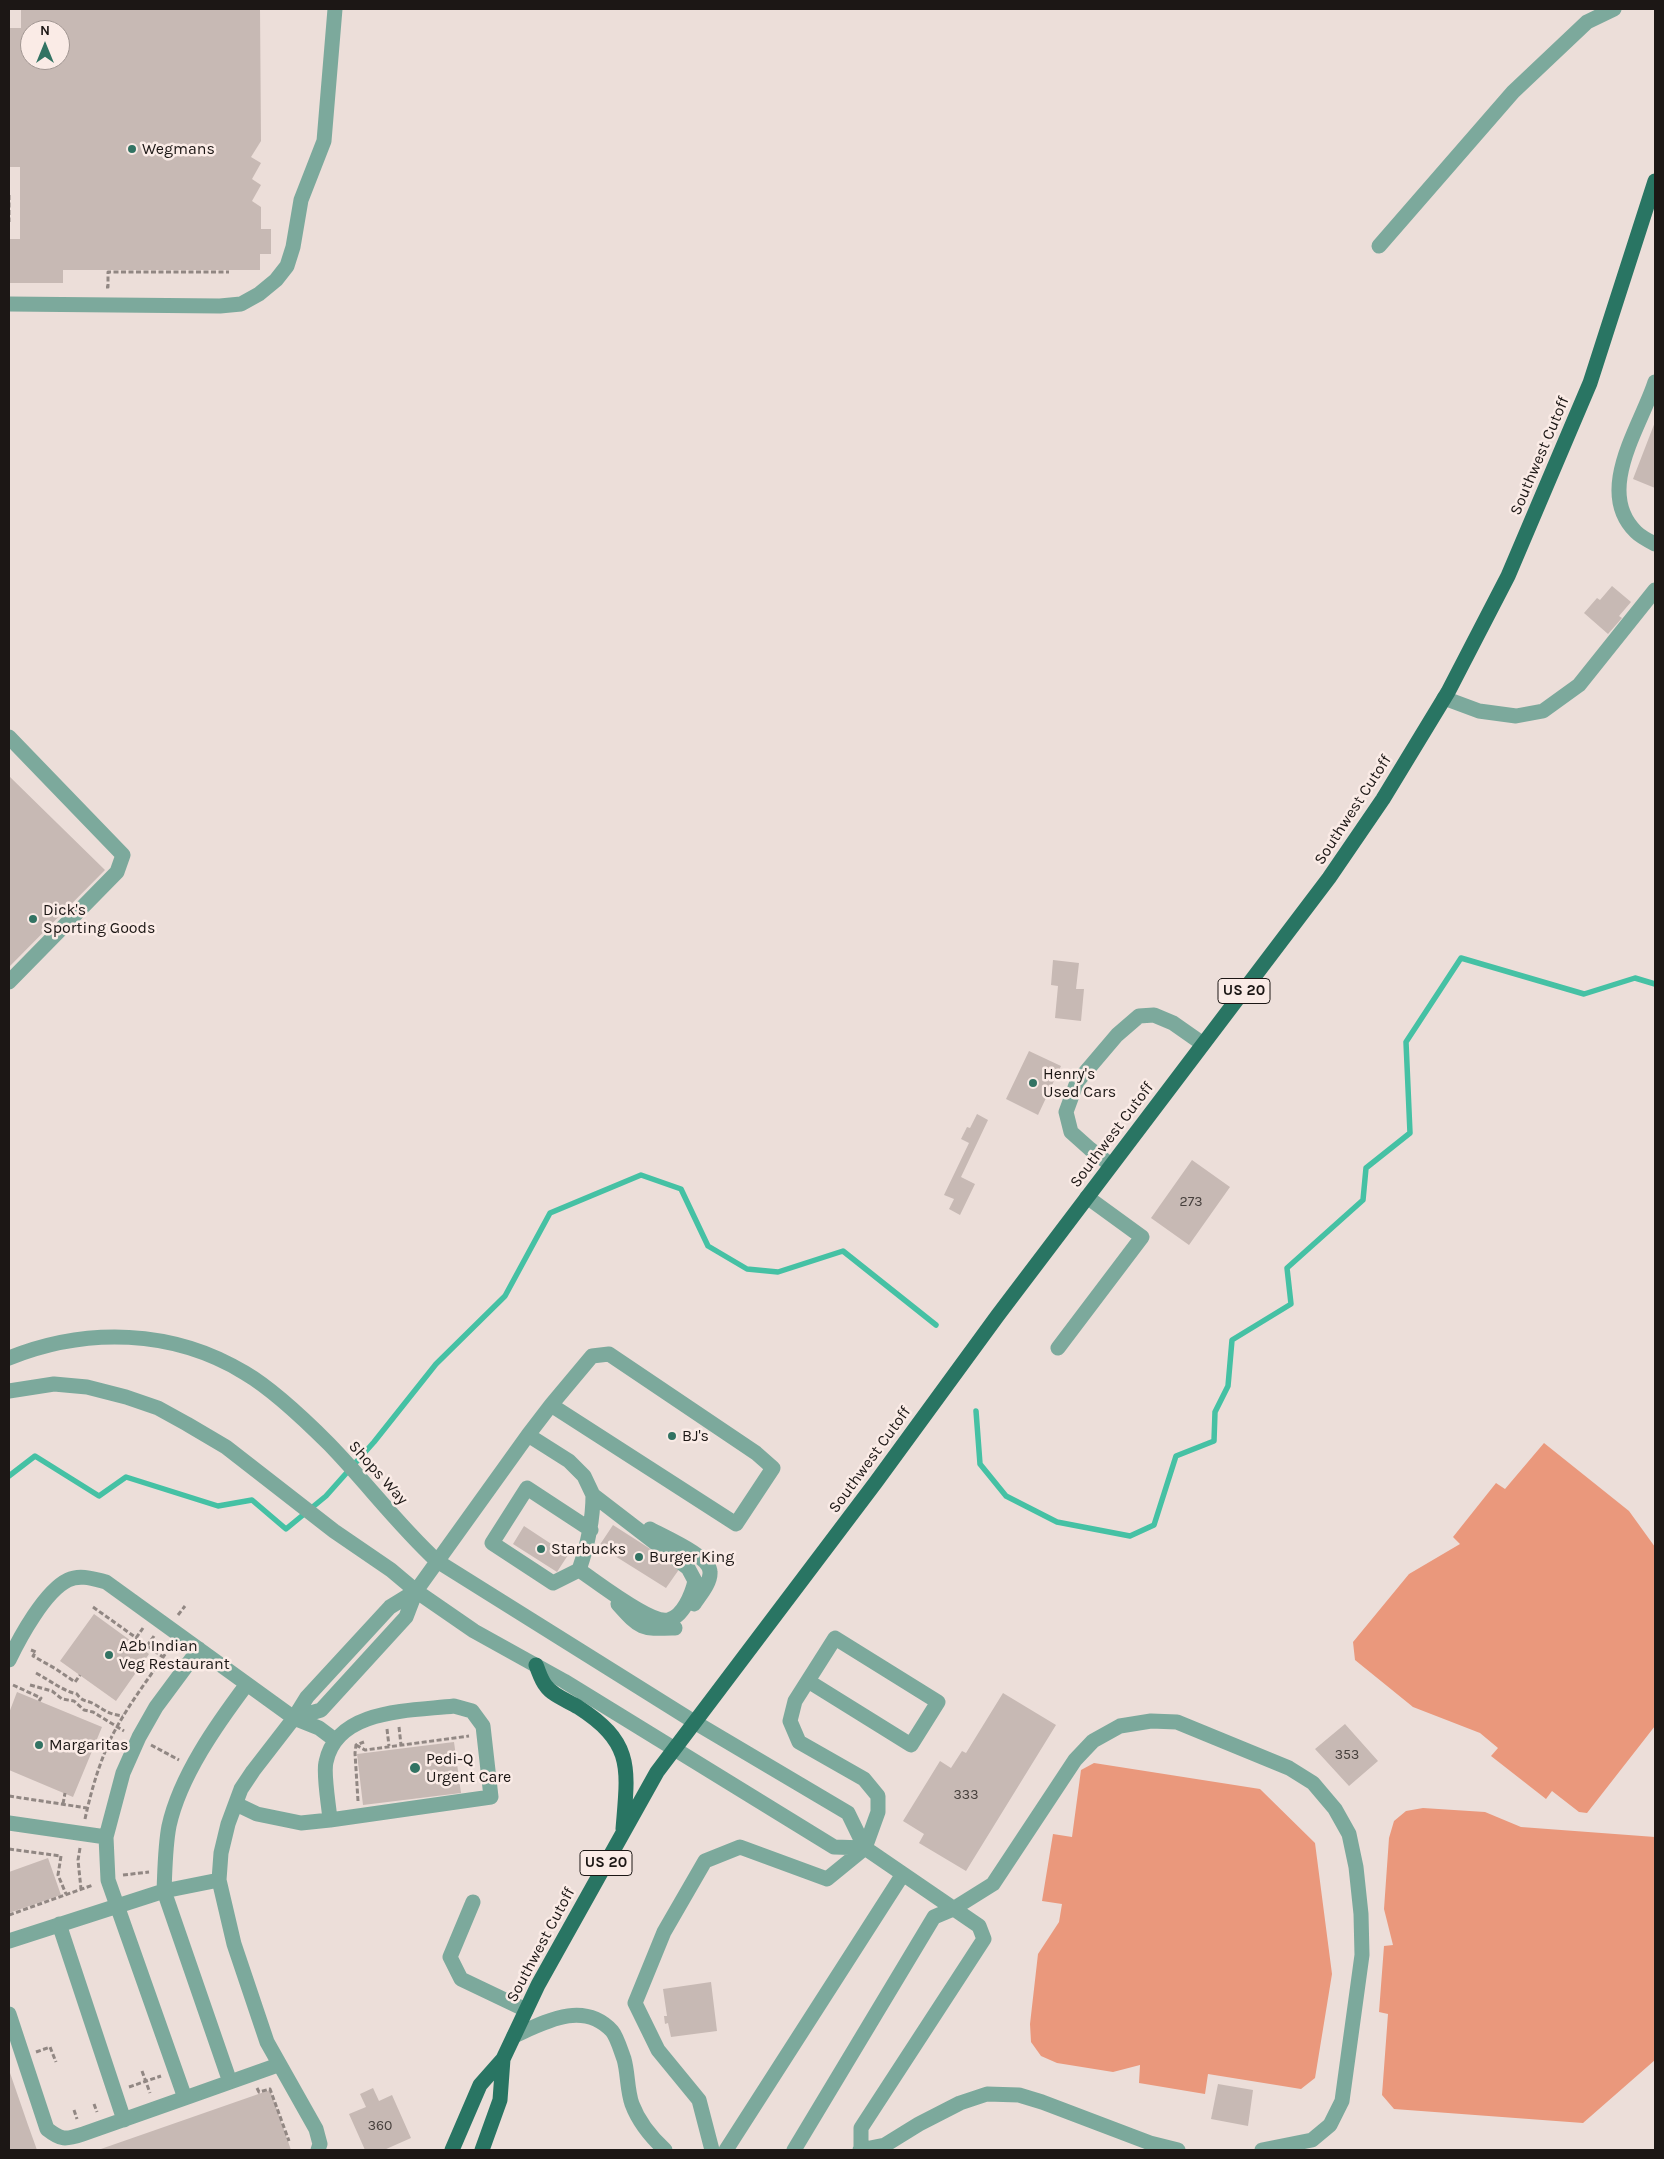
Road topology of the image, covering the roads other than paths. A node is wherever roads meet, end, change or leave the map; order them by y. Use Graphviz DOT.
graph roads {
  1 [pos="335,9"];
  2 [pos="1614,9"];
  3 [pos="1655,181"];
  4 [pos="1379,246"];
  5 [pos="9,304"];
  6 [pos="1655,382"];
  7 [pos="1655,544"];
  8 [pos="1655,590"];
  9 [pos="1444,698"];
  10 [pos="9,738"];
  11 [pos="9,982"];
  12 [pos="1203,1044"];
  13 [pos="1111,1165"];
  14 [pos="1087,1197"];
  15 [pos="1058,1348"];
  16 [pos="9,1358"];
  17 [pos="9,1392"];
  18 [pos="551,1405"];
  19 [pos="528,1435"];
  20 [pos="594,1495"];
  21 [pos="591,1530"];
  22 [pos="437,1561"];
  23 [pos="579,1570"];
  24 [pos="416,1591"];
  25 [pos="199,1649"];
  26 [pos="9,1660"];
  27 [pos="536,1666"];
  28 [pos="808,1681"];
  29 [pos="247,1684"];
  30 [pos="294,1718"];
  31 [pos="696,1723"];
  32 [pos="335,1740"];
  33 [pos="674,1749"];
  34 [pos="236,1804"];
  35 [pos="330,1820"];
  36 [pos="9,1823"];
  37 [pos="623,1834"];
  38 [pos="106,1837"];
  39 [pos="865,1848"];
  40 [pos="903,1874"];
  41 [pos="219,1880"];
  42 [pos="164,1891"];
  43 [pos="474,1902"];
  44 [pos="116,1906"];
  45 [pos="953,1909"];
  46 [pos="59,1924"];
  47 [pos="9,1941"];
  48 [pos="526,2010"];
  49 [pos="9,2014"];
  50 [pos="514,2036"];
  51 [pos="503,2059"];
  52 [pos="278,2065"];
  53 [pos="230,2082"];
  54 [pos="185,2098"];
  55 [pos="124,2120"];
  56 [pos="318,2150"];
  57 [pos="452,2150"];
  58 [pos="482,2150"];
  59 [pos="665,2150"];
  60 [pos="712,2150"];
  61 [pos="726,2150"];
  62 [pos="794,2150"];
  63 [pos="860,2150"];
  64 [pos="1178,2150"];
  65 [pos="1262,2150"];
  1 -- 5 [label="street"];
  2 -- 4 [label="street"];
  3 -- 9 [label="main road, Southwest Cutoff / US 20"];
  6 -- 7 [label="street"];
  8 -- 9 [label="street"];
  9 -- 12 [label="main road, Southwest Cutoff / US 20"];
  10 -- 11 [label="street"];
  12 -- 13 [label="main road, Southwest Cutoff / US 20"];
  12 -- 13 [label="street"];
  13 -- 14 [label="main road, Southwest Cutoff / US 20"];
  14 -- 15 [label="street"];
  14 -- 31 [label="main road, Southwest Cutoff / US 20"];
  16 -- 22 [label="street, Shops Way"];
  17 -- 24 [label="street"];
  18 -- 18 [label="street"];
  18 -- 19 [label="street"];
  19 -- 20 [label="street"];
  19 -- 22 [label="street"];
  20 -- 21 [label="street"];
  20 -- 23 [label="street"];
  21 -- 23 [label="street"];
  21 -- 23 [label="street"];
  22 -- 24 [label="street"];
  22 -- 31 [label="street, Shops Way"];
  24 -- 27 [label="street"];
  24 -- 30 [label="street"];
  25 -- 26 [label="street"];
  25 -- 29 [label="street"];
  25 -- 38 [label="street"];
  27 -- 33 [label="street"];
  27 -- 37 [label="main road"];
  28 -- 28 [label="street"];
  28 -- 39 [label="street"];
  29 -- 30 [label="street"];
  29 -- 42 [label="street"];
  30 -- 32 [label="street"];
  30 -- 34 [label="street"];
  31 -- 33 [label="main road, Southwest Cutoff / US 20"];
  31 -- 39 [label="street, Shops Way"];
  32 -- 35 [label="street"];
  32 -- 35 [label="street"];
  33 -- 37 [label="main road, Southwest Cutoff / US 20"];
  33 -- 39 [label="street"];
  34 -- 35 [label="street"];
  34 -- 41 [label="street"];
  36 -- 38 [label="street"];
  37 -- 48 [label="main road, Southwest Cutoff / US 20"];
  38 -- 44 [label="street"];
  39 -- 40 [label="street"];
  39 -- 60 [label="street"];
  40 -- 45 [label="street"];
  40 -- 61 [label="street"];
  41 -- 42 [label="street"];
  41 -- 52 [label="street"];
  42 -- 44 [label="street"];
  42 -- 53 [label="street"];
  43 -- 48 [label="street"];
  44 -- 46 [label="street"];
  44 -- 54 [label="street"];
  45 -- 62 [label="street"];
  45 -- 63 [label="street"];
  45 -- 65 [label="street"];
  46 -- 47 [label="street"];
  46 -- 55 [label="street"];
  48 -- 50 [label="main road, Southwest Cutoff / US 20"];
  49 -- 55 [label="street"];
  50 -- 51 [label="main road, Southwest Cutoff / US 20"];
  50 -- 59 [label="street"];
  51 -- 57 [label="main road, Southwest Cutoff / US 20"];
  51 -- 58 [label="main road, Southwest Cutoff / US 20"];
  52 -- 53 [label="street"];
  52 -- 56 [label="street"];
  53 -- 54 [label="street"];
  54 -- 55 [label="street"];
  63 -- 64 [label="street"];
}
